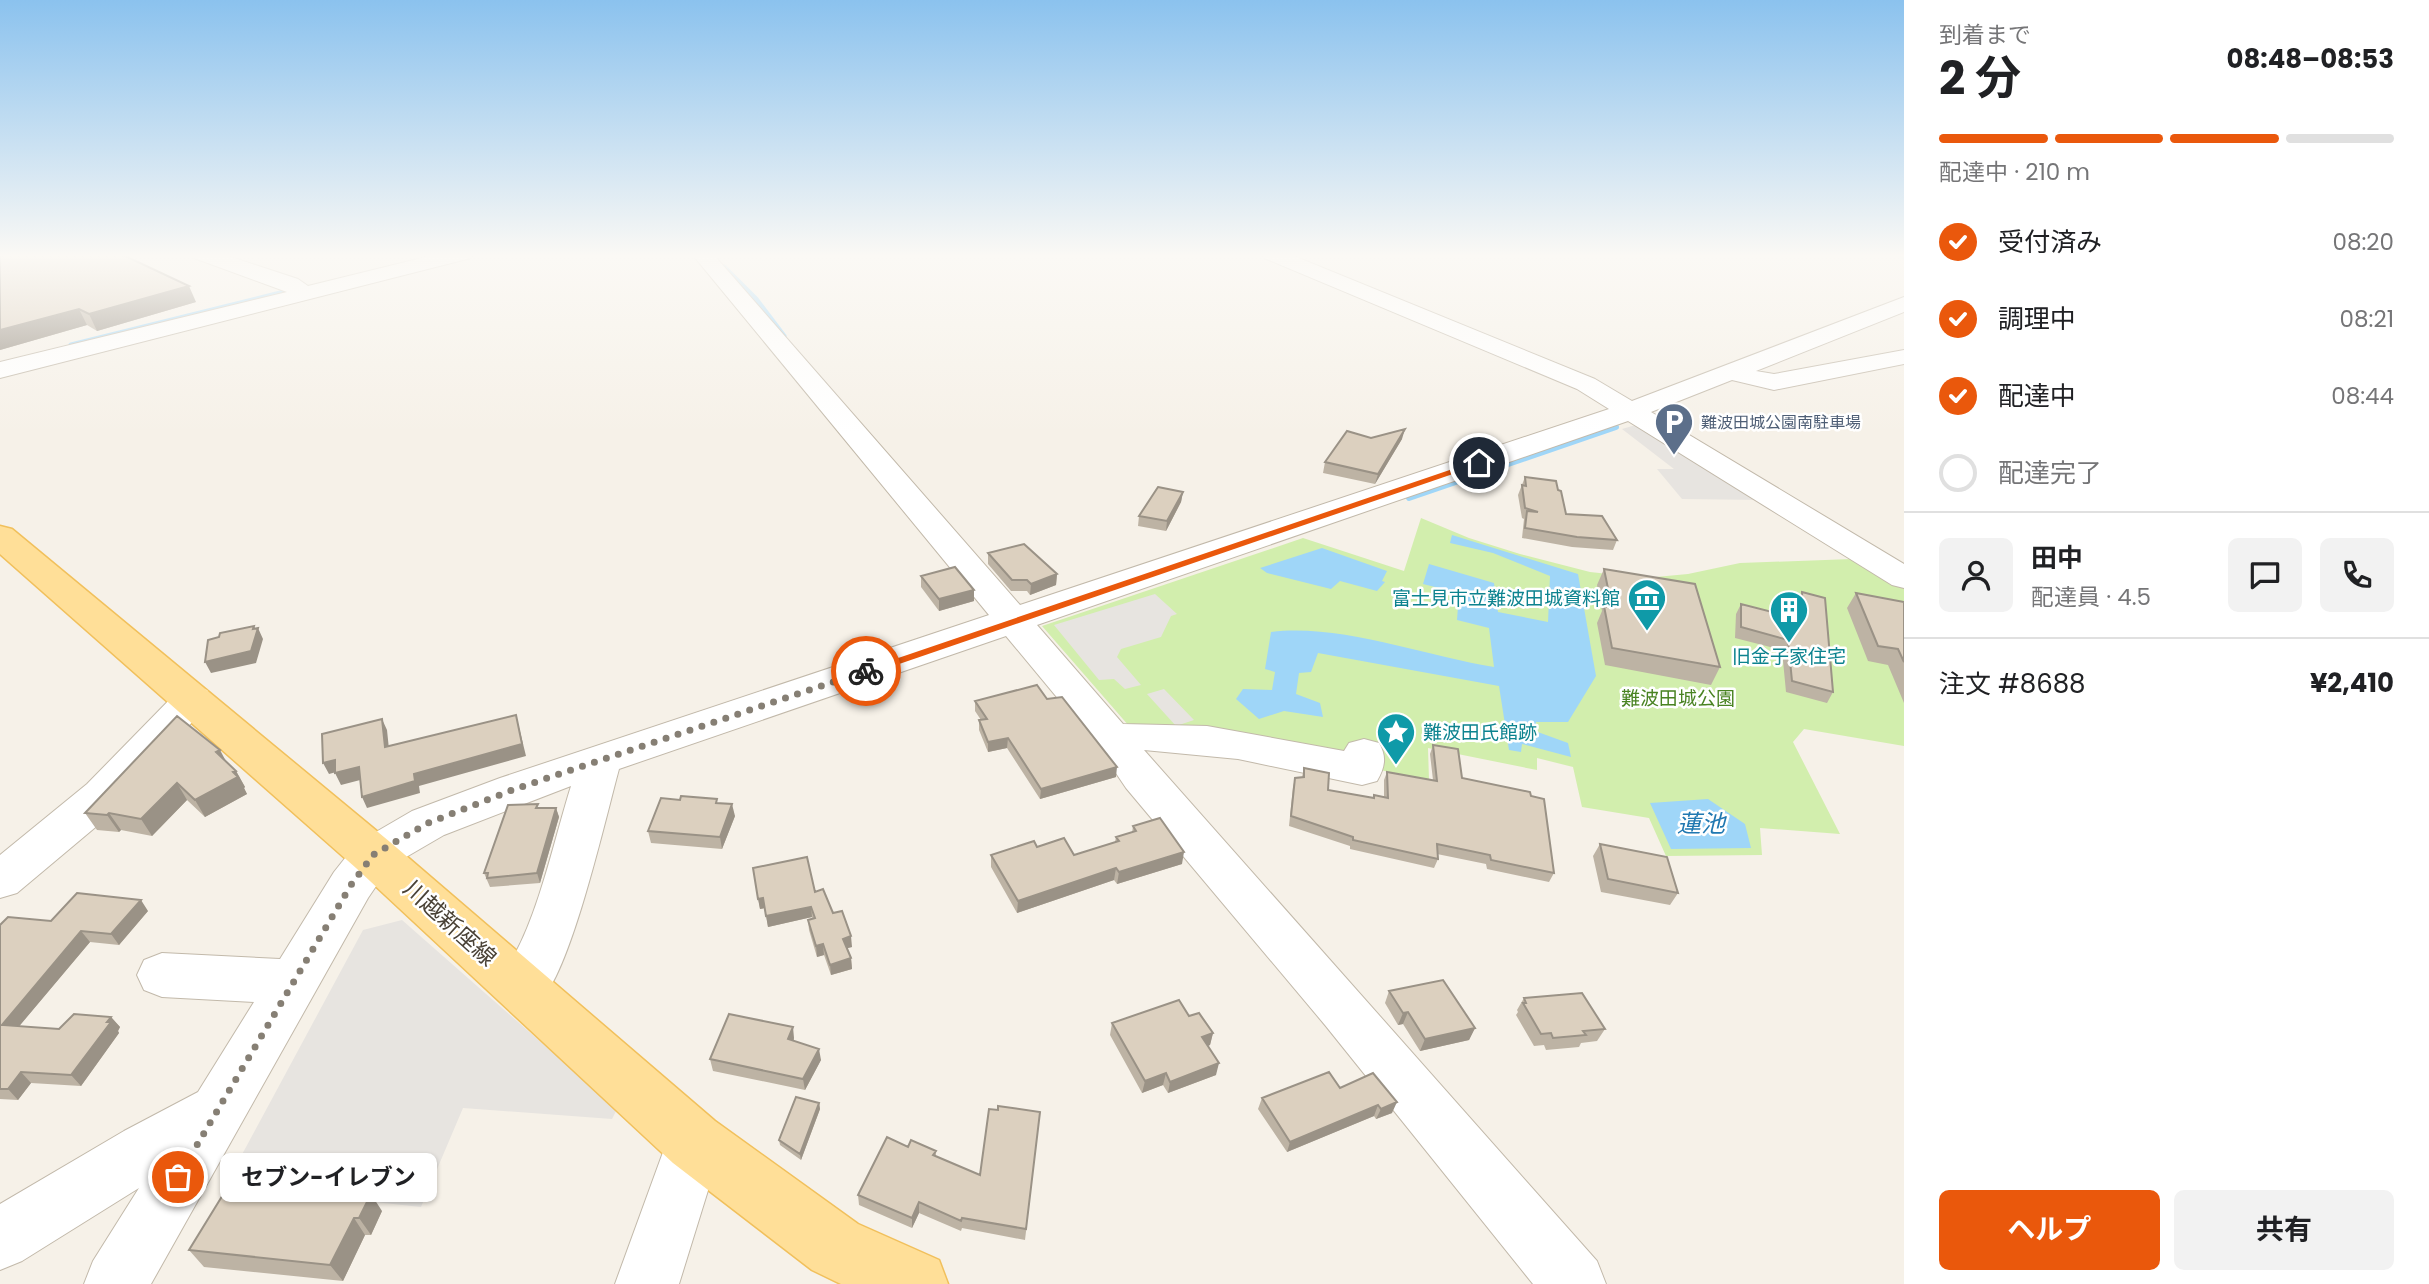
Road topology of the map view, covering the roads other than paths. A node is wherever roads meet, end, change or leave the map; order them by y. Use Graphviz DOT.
graph roads {
  1 [pos="213,314"];
  2 [pos="752,314"];
  3 [pos="1421,314"];
  4 [pos="1879,314"];
  5 [pos="1904,357"];
  6 [pos="1869,364"];
  7 [pos="0,370"];
  8 [pos="1732,372"];
  9 [pos="1904,379"];
  10 [pos="1628,412"];
  11 [pos="0,536"];
  12 [pos="1904,578"];
  13 [pos="1012,622"];
  14 [pos="193,699"];
  15 [pos="1113,738"];
  16 [pos="1364,753"];
  17 [pos="600,761"];
  18 [pos="373,855"];
  19 [pos="0,880"];
  20 [pos="162,975"];
  21 [pos="293,982"];
  22 [pos="521,986"];
  23 [pos="215,1113"];
  24 [pos="694,1142"];
  25 [pos="0,1239"];
  26 [pos="116,1284"];
  27 [pos="647,1284"];
  28 [pos="915,1284"];
  29 [pos="1574,1284"];
  1 -- 7 [label="street"];
  2 -- 13 [label="street"];
  3 -- 10 [label="street"];
  4 -- 8 [label="street"];
  5 -- 6 [label="street"];
  6 -- 8 [label="street"];
  6 -- 9 [label="street"];
  8 -- 10 [label="street"];
  10 -- 12 [label="street"];
  10 -- 13 [label="street"];
  11 -- 14 [label="main road, 川越新座線"];
  13 -- 15 [label="street"];
  13 -- 17 [label="street"];
  14 -- 18 [label="main road, 川越新座線"];
  14 -- 19 [label="street"];
  15 -- 16 [label="street"];
  15 -- 29 [label="street"];
  17 -- 18 [label="street"];
  17 -- 22 [label="street"];
  18 -- 21 [label="street"];
  18 -- 22 [label="main road, 川越新座線"];
  20 -- 21 [label="street"];
  21 -- 23 [label="street"];
  22 -- 24 [label="main road, 川越新座線"];
  23 -- 25 [label="street"];
  23 -- 26 [label="street"];
  24 -- 27 [label="street"];
  24 -- 28 [label="main road, 川越新座線"];
}
